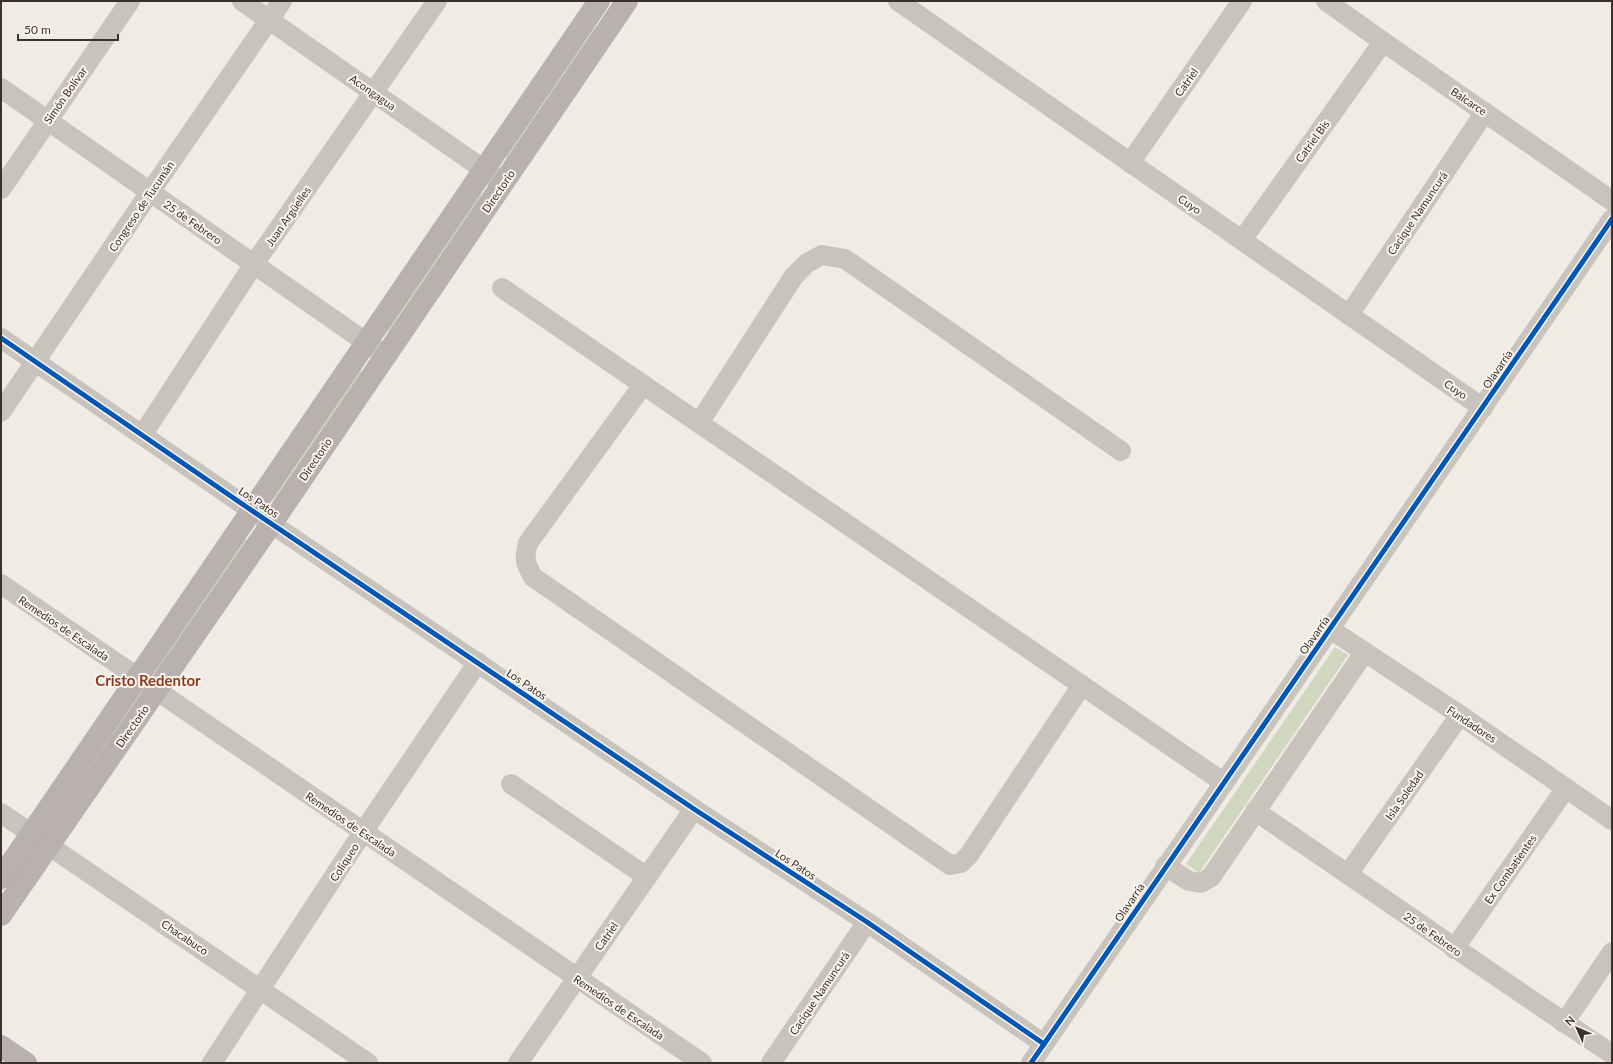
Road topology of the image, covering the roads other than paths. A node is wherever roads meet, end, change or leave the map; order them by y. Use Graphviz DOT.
graph roads {
  1 [pos="130,1"];
  2 [pos="242,1"];
  3 [pos="282,1"];
  4 [pos="437,1"];
  5 [pos="599,1"];
  6 [pos="898,1"];
  7 [pos="1242,1"];
  8 [pos="1326,1"];
  9 [pos="619,4"];
  10 [pos="269,20"];
  11 [pos="1383,42"];
  12 [pos="1,88"];
  13 [pos="373,92"];
  14 [pos="1486,112"];
  15 [pos="47,120"];
  16 [pos="1130,163"];
  17 [pos="484,169"];
  18 [pos="503,183"];
  19 [pos="1,189"];
  20 [pos="150,192"];
  21 [pos="1612,201"];
  22 [pos="1612,219"];
  23 [pos="1242,240"];
  24 [pos="254,264"];
  25 [pos="502,288"];
  26 [pos="1349,315"];
  27 [pos="1,338"];
  28 [pos="366,342"];
  29 [pos="386,355"];
  30 [pos="35,362"];
  31 [pos="643,385"];
  32 [pos="1482,408"];
  33 [pos="1,412"];
  34 [pos="699,423"];
  35 [pos="143,434"];
  36 [pos="1120,451"];
  37 [pos="251,510"];
  38 [pos="272,523"];
  39 [pos="1,584"];
  40 [pos="1330,629"];
  41 [pos="1364,653"];
  42 [pos="478,662"];
  43 [pos="137,678"];
  44 [pos="1082,685"];
  45 [pos="156,691"];
  46 [pos="1460,715"];
  47 [pos="1223,782"];
  48 [pos="511,784"];
  49 [pos="1566,788"];
  50 [pos="694,809"];
  51 [pos="1256,811"];
  52 [pos="1,812"];
  53 [pos="1612,820"];
  54 [pos="363,832"];
  55 [pos="31,833"];
  56 [pos="50,846"];
  57 [pos="1166,866"];
  58 [pos="1348,874"];
  59 [pos="647,877"];
  60 [pos="1,878"];
  61 [pos="1,915"];
  62 [pos="867,922"];
  63 [pos="1454,949"];
  64 [pos="1612,952"];
  65 [pos="577,978"];
  66 [pos="260,989"];
  67 [pos="1564,1023"];
  68 [pos="1044,1044"];
  69 [pos="1,1046"];
  70 [pos="1612,1054"];
  71 [pos="26,1063"];
  72 [pos="212,1063"];
  73 [pos="368,1063"];
  74 [pos="518,1063"];
  75 [pos="702,1063"];
  76 [pos="771,1063"];
  77 [pos="1031,1063"];
  1 -- 15 [label="street, Simón Bolívar"];
  2 -- 10 [label="street, Acongagua"];
  3 -- 10 [label="street, Congreso de Tucumán"];
  4 -- 13 [label="street, Juan Argüelles"];
  5 -- 17 [label="main road, Directorio"];
  6 -- 16 [label="street, Cuyo"];
  7 -- 16 [label="street, Catriel"];
  8 -- 11 [label="street, Balcarce"];
  9 -- 18 [label="main road, Directorio"];
  10 -- 13 [label="street, Acongagua"];
  10 -- 20 [label="street, Congreso de Tucumán"];
  11 -- 14 [label="street, Balcarce"];
  11 -- 23 [label="street, Catriel Bis"];
  12 -- 15 [label="street, 25 de Febrero"];
  13 -- 17 [label="street, Acongagua"];
  13 -- 24 [label="street, Juan Argüelles"];
  14 -- 21 [label="street, Balcarce"];
  14 -- 26 [label="street, Cacique Namuncurá"];
  15 -- 19 [label="street, Simón Bolívar"];
  15 -- 20 [label="street, 25 de Febrero"];
  16 -- 23 [label="street, Cuyo"];
  17 -- 18 [label="street, Acongagua"];
  17 -- 28 [label="main road, Directorio"];
  18 -- 29 [label="main road, Directorio"];
  20 -- 24 [label="street, 25 de Febrero"];
  20 -- 30 [label="street, Congreso de Tucumán"];
  22 -- 32 [label="street, Olavarría"];
  23 -- 26 [label="street, Cuyo"];
  24 -- 28 [label="street, 25 de Febrero"];
  24 -- 35 [label="street, Juan Argüelles"];
  25 -- 31 [label="street"];
  26 -- 32 [label="street, Cuyo"];
  27 -- 30 [label="street, Los Patos"];
  28 -- 29 [label="street, 25 de Febrero"];
  28 -- 37 [label="main road, Directorio"];
  29 -- 38 [label="main road, Directorio"];
  30 -- 33 [label="street, Congreso de Tucumán"];
  30 -- 35 [label="street, Los Patos"];
  31 -- 34 [label="street"];
  31 -- 44 [label="street"];
  32 -- 40 [label="street, Olavarría"];
  34 -- 36 [label="street"];
  34 -- 44 [label="street"];
  35 -- 37 [label="street, Los Patos"];
  37 -- 38 [label="street, Los Patos"];
  37 -- 43 [label="main road, Directorio"];
  38 -- 42 [label="street, Los Patos"];
  38 -- 45 [label="main road, Directorio"];
  39 -- 43 [label="street, Remedios de Escalada"];
  40 -- 41 [label="street, Fundadores"];
  40 -- 47 [label="street, Olavarría"];
  41 -- 46 [label="street, Fundadores"];
  41 -- 51 [label="street"];
  42 -- 50 [label="street, Los Patos"];
  42 -- 54 [label="street, Coliqueo"];
  43 -- 45 [label="street, Remedios de Escalada"];
  43 -- 55 [label="main road, Directorio"];
  44 -- 47 [label="street"];
  45 -- 54 [label="street, Remedios de Escalada"];
  45 -- 56 [label="main road, Directorio"];
  46 -- 49 [label="street, Fundadores"];
  46 -- 58 [label="street, Isla Soledad"];
  47 -- 57 [label="street, Olavarría"];
  48 -- 59 [label="street"];
  49 -- 53 [label="street, Fundadores"];
  49 -- 63 [label="street, Ex Combatientes"];
  50 -- 59 [label="street, Catriel"];
  50 -- 62 [label="street, Los Patos"];
  51 -- 57 [label="street"];
  51 -- 58 [label="street, 25 de Febrero"];
  52 -- 55 [label="street, Chacabuco"];
  54 -- 65 [label="street, Remedios de Escalada"];
  54 -- 66 [label="street, Coliqueo"];
  55 -- 56 [label="street, Chacabuco"];
  55 -- 60 [label="main road, Directorio"];
  56 -- 61 [label="main road, Directorio"];
  56 -- 66 [label="street, Chacabuco"];
  57 -- 68 [label="street, Olavarría"];
  58 -- 63 [label="street, 25 de Febrero"];
  59 -- 65 [label="street, Catriel"];
  62 -- 68 [label="street, Los Patos"];
  62 -- 76 [label="street, Cacique Namuncurá"];
  63 -- 67 [label="street, 25 de Febrero"];
  64 -- 67 [label="street"];
  65 -- 74 [label="street, Catriel"];
  65 -- 75 [label="street, Remedios de Escalada"];
  66 -- 72 [label="street, Coliqueo"];
  66 -- 73 [label="street, Chacabuco"];
  67 -- 70 [label="street, 25 de Febrero"];
  68 -- 77 [label="street, Olavarría"];
  69 -- 71 [label="main road"];
}
